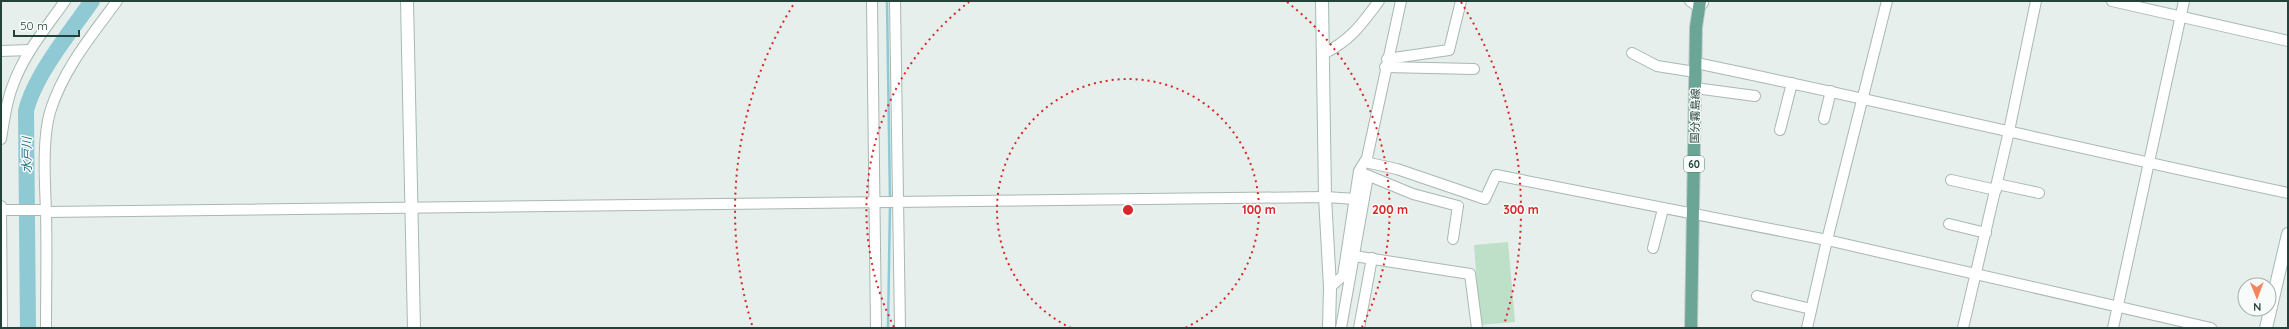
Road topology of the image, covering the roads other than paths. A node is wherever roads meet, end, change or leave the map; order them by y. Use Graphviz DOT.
graph roads {
  1 [pos="65,1"];
  2 [pos="117,1"];
  3 [pos="407,1"];
  4 [pos="872,1"];
  5 [pos="895,1"];
  6 [pos="1322,1"];
  7 [pos="1379,1"];
  8 [pos="1400,1"];
  9 [pos="1461,1"];
  10 [pos="1887,1"];
  11 [pos="2036,1"];
  12 [pos="2112,1"];
  13 [pos="2184,1"];
  14 [pos="1698,3"];
  15 [pos="2180,18"];
  16 [pos="2288,41"];
  17 [pos="30,50"];
  18 [pos="1,51"];
  19 [pos="1632,53"];
  20 [pos="1323,54"];
  21 [pos="1386,63"];
  22 [pos="1696,68"];
  23 [pos="1474,69"];
  24 [pos="1792,83"];
  25 [pos="1695,88"];
  26 [pos="1831,91"];
  27 [pos="1755,96"];
  28 [pos="1863,97"];
  29 [pos="1824,119"];
  30 [pos="1780,130"];
  31 [pos="2009,131"];
  32 [pos="1,139"];
  33 [pos="1365,162"];
  34 [pos="2148,164"];
  35 [pos="1363,174"];
  36 [pos="1951,180"];
  37 [pos="1996,187"];
  38 [pos="2039,193"];
  39 [pos="2288,193"];
  40 [pos="1325,197"];
  41 [pos="1356,199"];
  42 [pos="878,203"];
  43 [pos="896,203"];
  44 [pos="412,207"];
  45 [pos="3,209"];
  46 [pos="1663,209"];
  47 [pos="44,211"];
  48 [pos="1693,215"];
  49 [pos="1948,224"];
  50 [pos="1986,233"];
  51 [pos="2288,234"];
  52 [pos="1453,239"];
  53 [pos="1827,240"];
  54 [pos="1653,248"];
  55 [pos="1354,256"];
  56 [pos="1372,258"];
  57 [pos="1976,275"];
  58 [pos="1347,277"];
  59 [pos="1330,287"];
  60 [pos="1757,296"];
  61 [pos="2118,306"];
  62 [pos="1812,309"];
  63 [pos="2,328"];
  64 [pos="46,328"];
  65 [pos="414,328"];
  66 [pos="876,328"];
  67 [pos="900,328"];
  68 [pos="1329,328"];
  69 [pos="1341,328"];
  70 [pos="1359,328"];
  71 [pos="1477,328"];
  72 [pos="1691,328"];
  73 [pos="1807,328"];
  74 [pos="1963,328"];
  75 [pos="2113,328"];
  76 [pos="2211,328"];
  77 [pos="2266,328"];
  1 -- 17 [label="street"];
  2 -- 47 [label="street"];
  3 -- 44 [label="street"];
  4 -- 42 [label="street"];
  5 -- 43 [label="street"];
  6 -- 20 [label="street"];
  7 -- 20 [label="street"];
  8 -- 21 [label="street"];
  9 -- 21 [label="street"];
  10 -- 28 [label="street"];
  11 -- 31 [label="street"];
  12 -- 15 [label="street"];
  13 -- 15 [label="street"];
  14 -- 22 [label="main road, 国分霧島線 / 60"];
  15 -- 16 [label="street"];
  15 -- 34 [label="street"];
  17 -- 18 [label="street"];
  17 -- 32 [label="street"];
  19 -- 22 [label="street"];
  20 -- 40 [label="street"];
  21 -- 23 [label="street"];
  21 -- 33 [label="street"];
  22 -- 24 [label="street"];
  22 -- 25 [label="main road, 国分霧島線 / 60"];
  24 -- 26 [label="street"];
  24 -- 30 [label="street"];
  25 -- 27 [label="street"];
  25 -- 48 [label="main road, 国分霧島線 / 60"];
  26 -- 28 [label="street"];
  26 -- 29 [label="street"];
  28 -- 31 [label="street"];
  28 -- 53 [label="street"];
  31 -- 34 [label="street"];
  31 -- 37 [label="street"];
  33 -- 35 [label="street"];
  33 -- 46 [label="street"];
  34 -- 39 [label="street"];
  34 -- 61 [label="street"];
  35 -- 41 [label="street"];
  35 -- 52 [label="street"];
  35 -- 55 [label="street"];
  36 -- 37 [label="street"];
  37 -- 38 [label="street"];
  37 -- 50 [label="street"];
  40 -- 41 [label="street"];
  40 -- 43 [label="street"];
  40 -- 59 [label="street"];
  41 -- 58 [label="street"];
  42 -- 43 [label="street"];
  42 -- 44 [label="street"];
  42 -- 66 [label="street"];
  43 -- 67 [label="street"];
  44 -- 47 [label="street"];
  44 -- 65 [label="street"];
  45 -- 47 [label="street"];
  45 -- 63 [label="street"];
  46 -- 48 [label="street"];
  46 -- 54 [label="street"];
  47 -- 64 [label="street"];
  48 -- 53 [label="street"];
  48 -- 72 [label="main road, 国分霧島線 / 60"];
  49 -- 50 [label="street"];
  50 -- 57 [label="street"];
  51 -- 77 [label="street"];
  53 -- 57 [label="street"];
  53 -- 62 [label="street"];
  55 -- 56 [label="street"];
  55 -- 58 [label="street"];
  56 -- 70 [label="street"];
  56 -- 71 [label="street"];
  57 -- 61 [label="street"];
  57 -- 74 [label="street"];
  58 -- 59 [label="street"];
  58 -- 69 [label="street"];
  59 -- 68 [label="street"];
  60 -- 62 [label="street"];
  61 -- 75 [label="street"];
  61 -- 76 [label="street"];
  62 -- 73 [label="street"];
}
